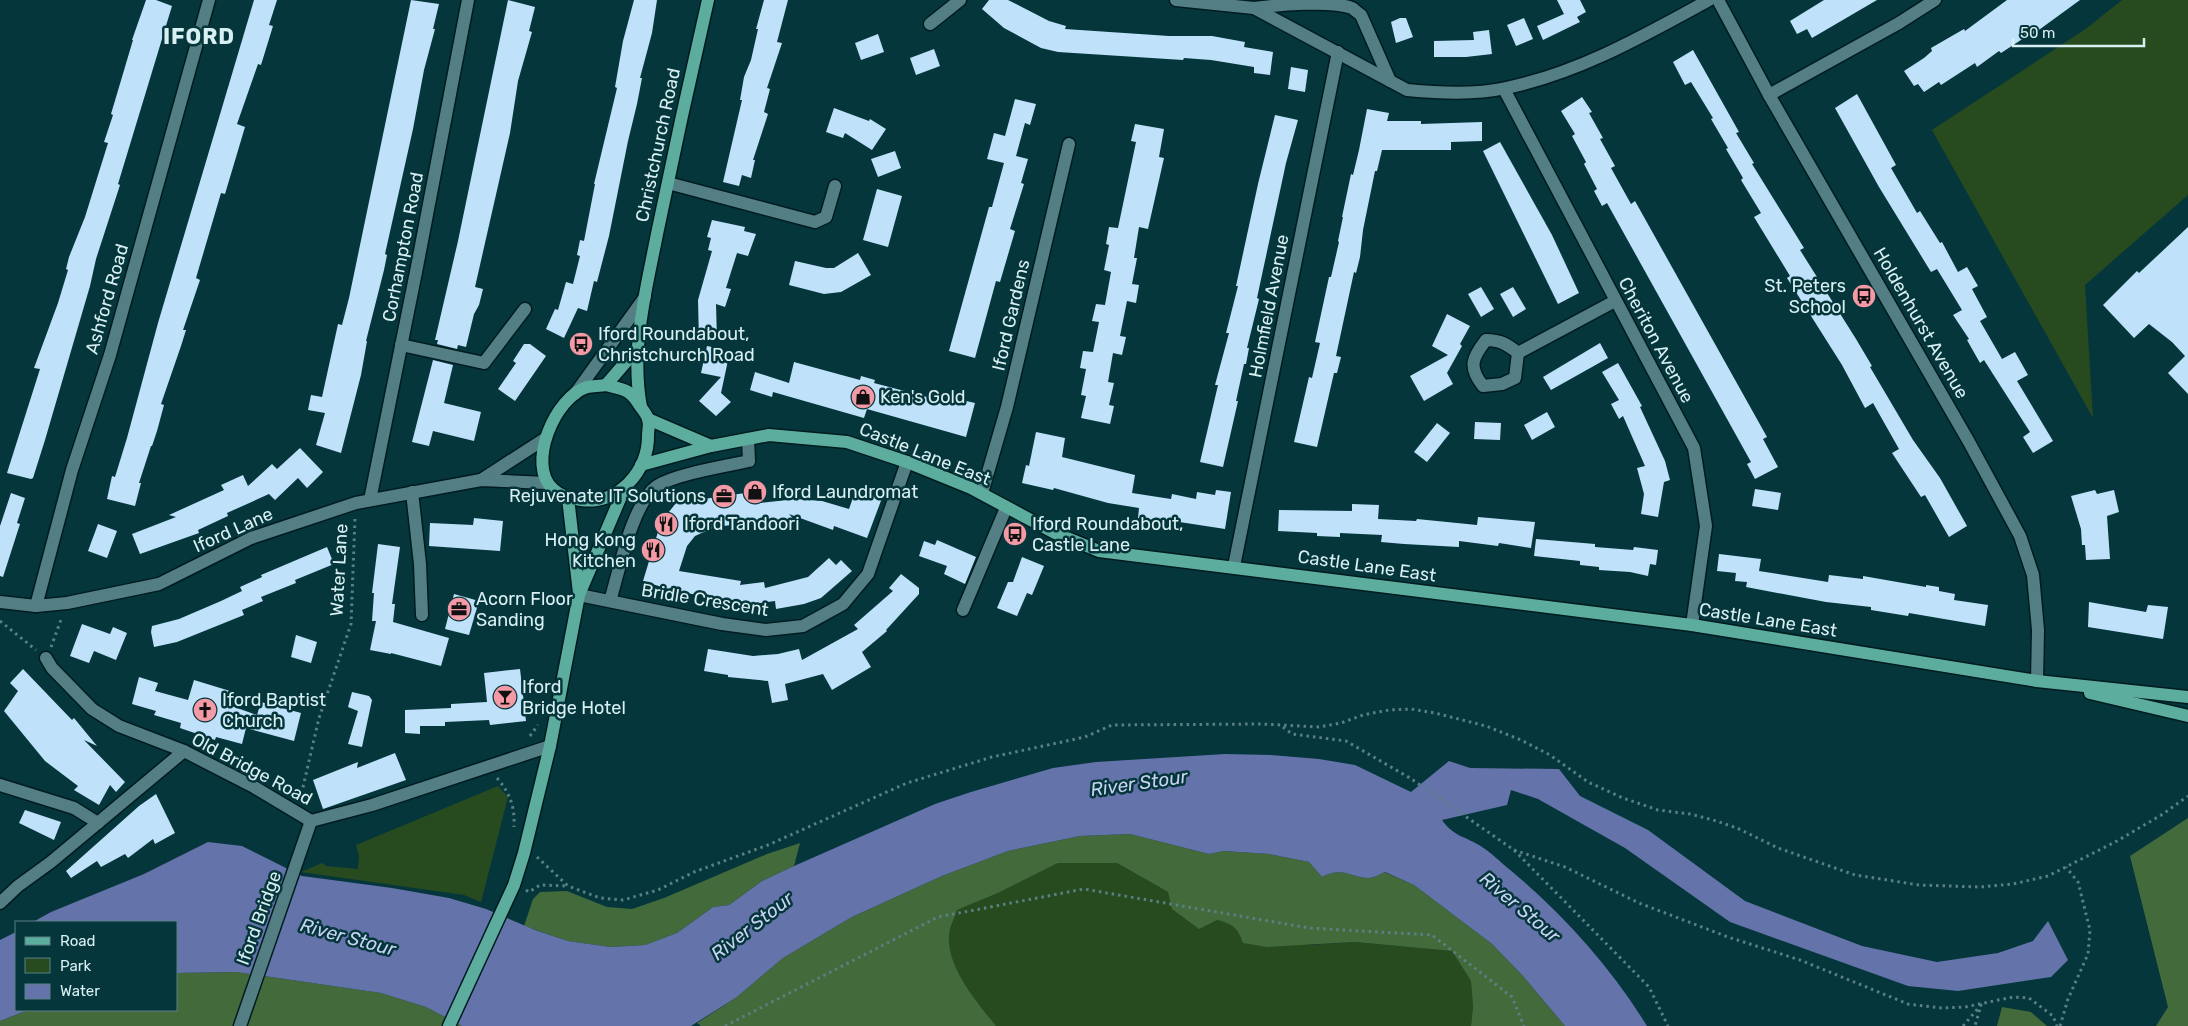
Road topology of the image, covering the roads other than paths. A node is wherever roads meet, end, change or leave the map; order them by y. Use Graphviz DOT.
graph roads {
  1 [pos="208,0"];
  2 [pos="468,0"];
  3 [pos="708,0"];
  4 [pos="960,0"];
  5 [pos="1176,0"];
  6 [pos="1709,0"];
  7 [pos="1718,0"];
  8 [pos="1935,0"];
  9 [pos="1254,8"];
  10 [pos="930,24"];
  11 [pos="1338,52"];
  12 [pos="1390,81"];
  13 [pos="1504,88"];
  14 [pos="1769,94"];
  15 [pos="1069,144"];
  16 [pos="668,183"];
  17 [pos="835,186"];
  18 [pos="645,297"];
  19 [pos="1615,301"];
  20 [pos="525,309"];
  21 [pos="401,345"];
  22 [pos="637,349"];
  23 [pos="1518,353"];
  24 [pos="606,386"];
  25 [pos="573,396"];
  26 [pos="641,407"];
  27 [pos="648,419"];
  28 [pos="546,438"];
  29 [pos="748,439"];
  30 [pos="711,446"];
  31 [pos="907,462"];
  32 [pos="641,465"];
  33 [pos="480,480"];
  34 [pos="546,483"];
  35 [pos="625,487"];
  36 [pos="412,492"];
  37 [pos="982,493"];
  38 [pos="568,498"];
  39 [pos="370,500"];
  40 [pos="1006,508"];
  41 [pos="1234,566"];
  42 [pos="580,595"];
  43 [pos="610,601"];
  44 [pos="0,602"];
  45 [pos="36,606"];
  46 [pos="963,610"];
  47 [pos="422,615"];
  48 [pos="1692,625"];
  49 [pos="46,658"];
  50 [pos="2037,681"];
  51 [pos="2188,697"];
  52 [pos="2188,716"];
  53 [pos="550,746"];
  54 [pos="184,751"];
  55 [pos="0,786"];
  56 [pos="311,821"];
  57 [pos="98,823"];
  58 [pos="0,903"];
  59 [pos="240,1026"];
  60 [pos="449,1026"];
  1 -- 45 [label="street, Ashford Road"];
  2 -- 21 [label="street, Corhampton Road"];
  3 -- 16 [label="main road, Christchurch Road"];
  4 -- 10 [label="street"];
  5 -- 9 [label="street"];
  6 -- 13 [label="street"];
  7 -- 14 [label="street, Holdenhurst Avenue"];
  8 -- 14 [label="street"];
  9 -- 11 [label="street"];
  9 -- 12 [label="street"];
  11 -- 12 [label="street"];
  11 -- 41 [label="street, Holmfield Avenue"];
  12 -- 13 [label="street"];
  13 -- 19 [label="street, Cheriton Avenue"];
  14 -- 50 [label="street, Holdenhurst Avenue"];
  15 -- 37 [label="street, Iford Gardens"];
  16 -- 17 [label="street"];
  16 -- 18 [label="main road, Christchurch Road"];
  18 -- 22 [label="main road, Christchurch Road"];
  18 -- 25 [label="street, Christchurch Road"];
  19 -- 23 [label="street"];
  19 -- 48 [label="street, Cheriton Avenue"];
  20 -- 21 [label="street"];
  21 -- 39 [label="street, Corhampton Road"];
  22 -- 24 [label="main road"];
  22 -- 26 [label="main road, Christchurch Road"];
  24 -- 25 [label="main road"];
  24 -- 26 [label="main road"];
  25 -- 28 [label="main road"];
  26 -- 27 [label="main road"];
  27 -- 30 [label="main road"];
  27 -- 32 [label="main road"];
  28 -- 33 [label="street, Iford Lane"];
  28 -- 34 [label="main road"];
  29 -- 30 [label="main road, Castle Lane East"];
  29 -- 31 [label="main road, Castle Lane East"];
  29 -- 43 [label="street"];
  30 -- 32 [label="main road, Castle Lane East"];
  31 -- 37 [label="main road, Castle Lane East"];
  31 -- 43 [label="street, Bridle Crescent"];
  32 -- 35 [label="main road"];
  33 -- 34 [label="street, Iford Lane"];
  33 -- 36 [label="street, Iford Lane"];
  34 -- 38 [label="main road"];
  35 -- 38 [label="main road"];
  35 -- 42 [label="main road"];
  36 -- 39 [label="street, Iford Lane"];
  36 -- 47 [label="street"];
  37 -- 40 [label="main road, Castle Lane East"];
  38 -- 42 [label="main road"];
  39 -- 45 [label="street, Iford Lane"];
  40 -- 41 [label="main road, Castle Lane East"];
  40 -- 46 [label="street"];
  41 -- 48 [label="main road, Castle Lane East"];
  42 -- 43 [label="street, Bridle Crescent"];
  42 -- 53 [label="main road"];
  44 -- 45 [label="street, Iford Lane"];
  48 -- 50 [label="main road, Castle Lane East"];
  49 -- 54 [label="street, Old Bridge Road"];
  50 -- 51 [label="main road, Castle Lane East"];
  50 -- 52 [label="main road, Castle Lane East"];
  53 -- 56 [label="street, Old Bridge Road"];
  53 -- 60 [label="main road"];
  54 -- 56 [label="street, Old Bridge Road"];
  54 -- 57 [label="street"];
  55 -- 57 [label="street"];
  56 -- 59 [label="street, Iford Bridge"];
  57 -- 58 [label="street"];
}
